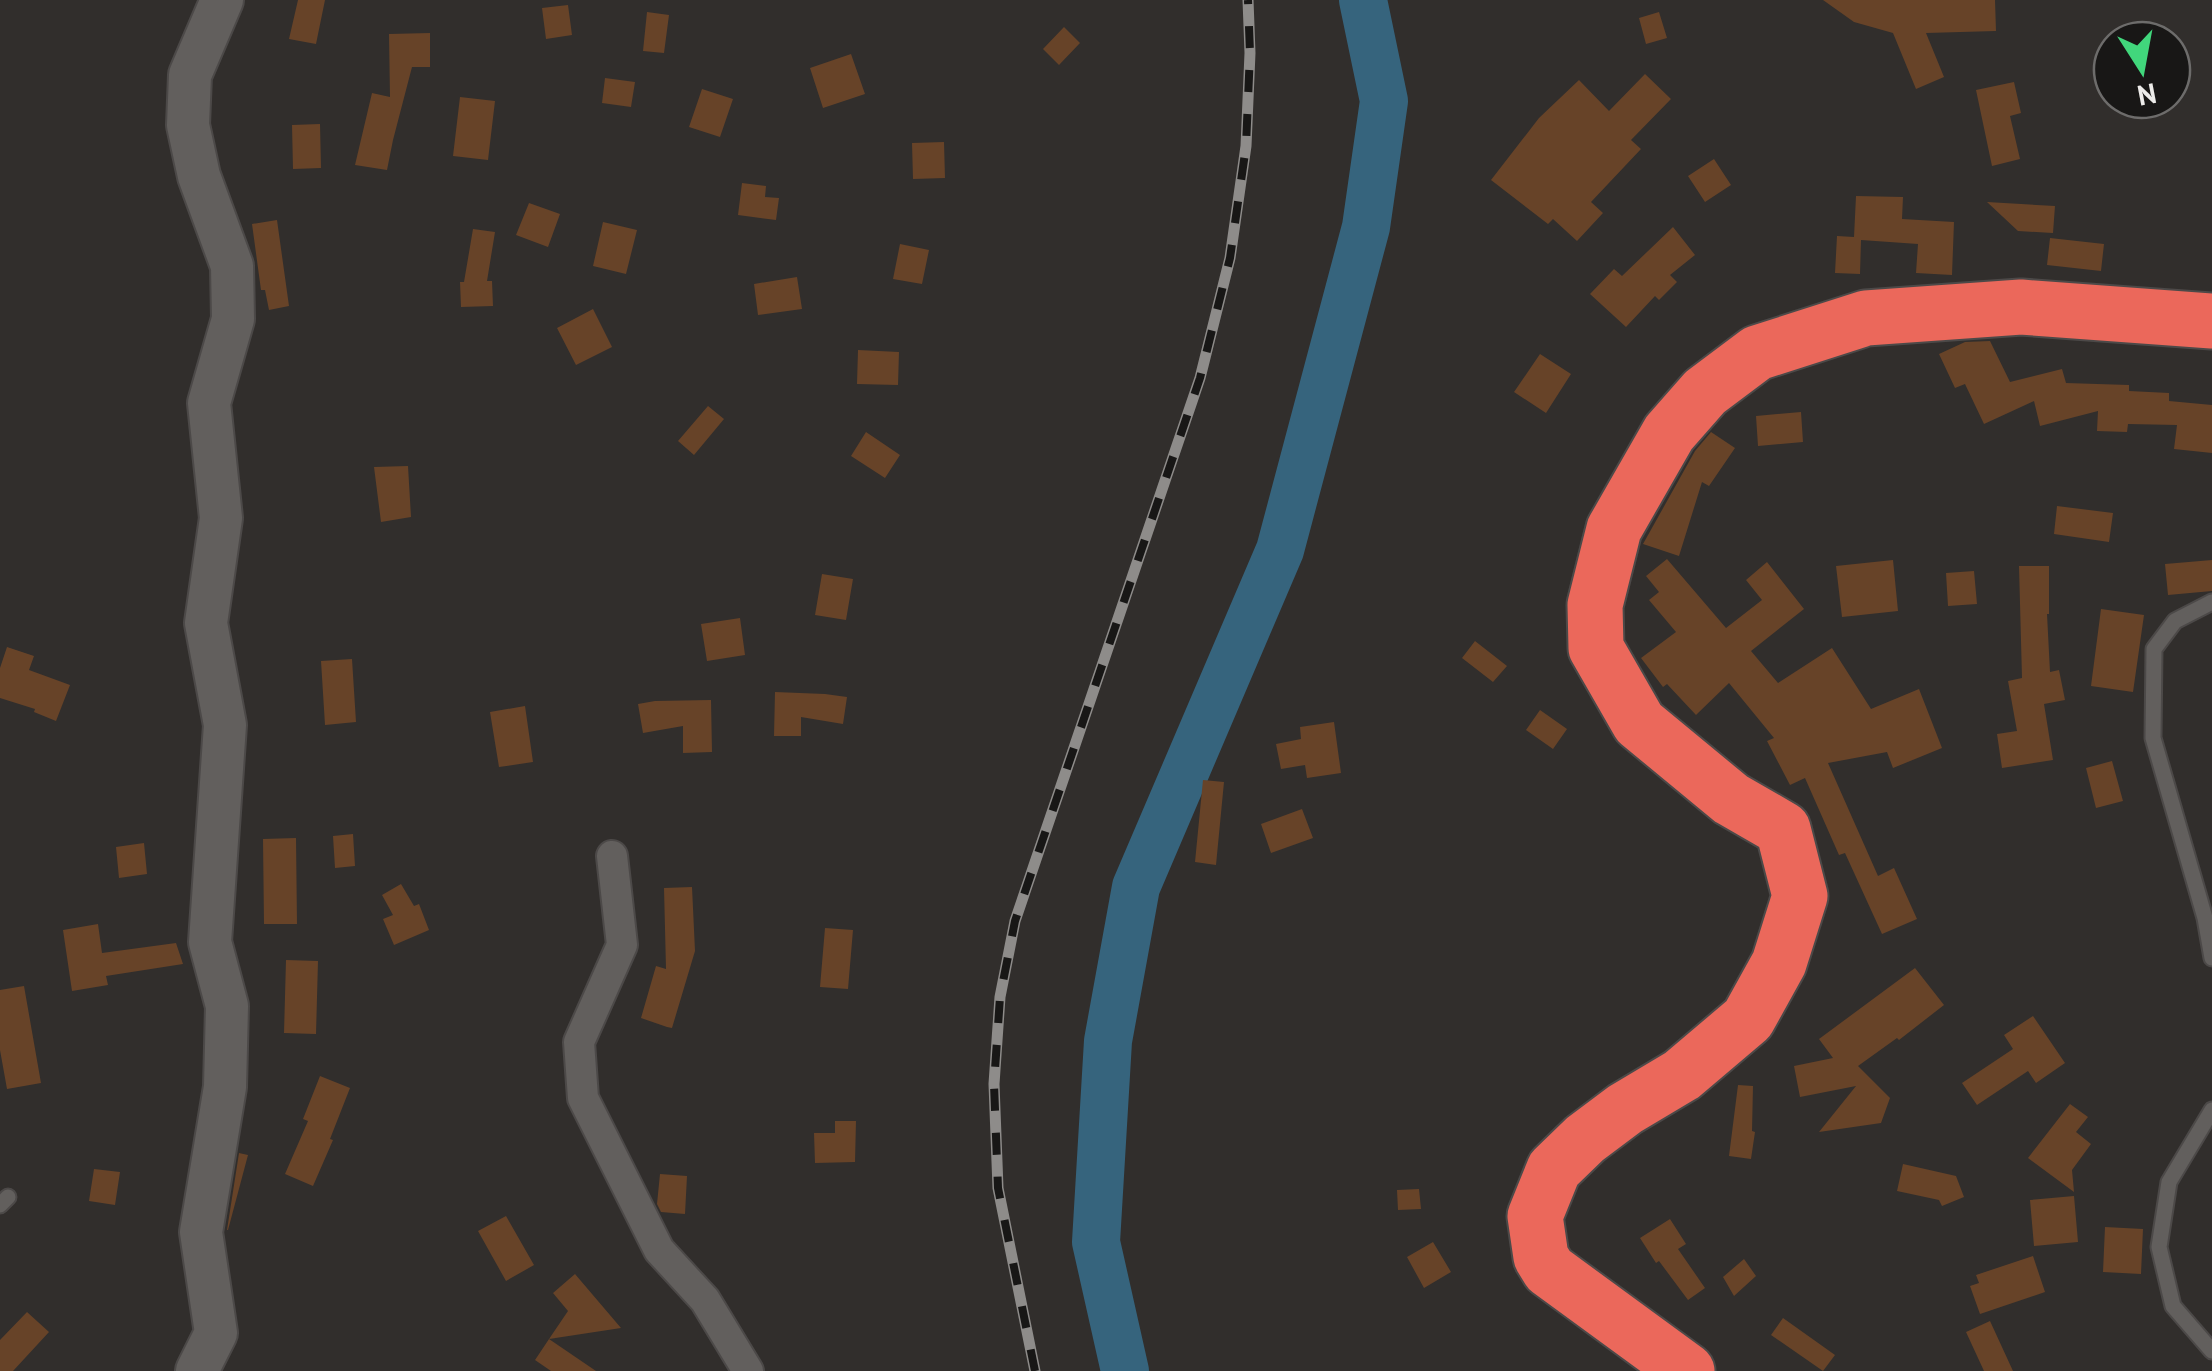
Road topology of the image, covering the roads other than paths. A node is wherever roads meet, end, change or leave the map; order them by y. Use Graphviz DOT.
graph roads {
  1 [pos="222,0"];
  2 [pos="2212,321"];
  3 [pos="2212,602"];
  4 [pos="612,856"];
  5 [pos="2212,958"];
  6 [pos="2212,1110"];
  7 [pos="2212,1351"];
  8 [pos="197,1371"];
  9 [pos="748,1371"];
  10 [pos="1687,1371"];
  1 -- 8 [label="street"];
  2 -- 10 [label="highway"];
  3 -- 5 [label="lane"];
  4 -- 9 [label="street"];
  6 -- 7 [label="lane"];
}
